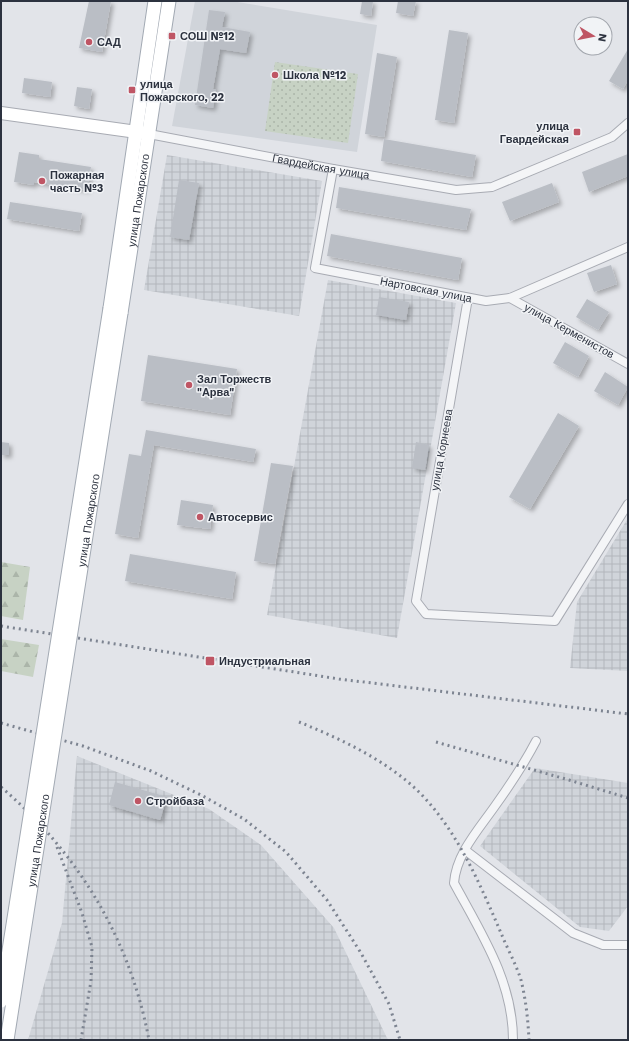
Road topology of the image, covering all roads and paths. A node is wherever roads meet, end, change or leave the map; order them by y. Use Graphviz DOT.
graph roads {
  1 [pos="155,1"];
  2 [pos="168,1"];
  3 [pos="1,113"];
  4 [pos="628,123"];
  5 [pos="136,132"];
  6 [pos="149,134"];
  7 [pos="333,169"];
  8 [pos="628,247"];
  9 [pos="468,298"];
  10 [pos="510,298"];
  11 [pos="116,311"];
  12 [pos="628,364"];
  13 [pos="628,504"];
  14 [pos="536,740"];
  15 [pos="465,850"];
  16 [pos="628,945"];
  17 [pos="1,1001"];
  18 [pos="7,1040"];
  19 [pos="513,1040"];
  1 -- 5 [label="main road, улица Пожарского"];
  2 -- 6 [label="main road, улица Пожарского"];
  3 -- 5 [label="street, Гвардейская улица"];
  4 -- 7 [label="street, Гвардейская улица"];
  5 -- 6 [label="street, Гвардейская улица"];
  5 -- 11 [label="main road, улица Пожарского"];
  6 -- 7 [label="street, Гвардейская улица"];
  6 -- 11 [label="main road, улица Пожарского"];
  7 -- 9 [label="street, Нартовская улица"];
  8 -- 10 [label="street, Нартовская улица"];
  9 -- 10 [label="street, Нартовская улица"];
  9 -- 13 [label="street, улица Корнеева"];
  10 -- 12 [label="street, улица Керменистов"];
  11 -- 17 [label="main road, улица Пожарского, bridge"];
  11 -- 18 [label="main road, улица Пожарского, bridge"];
  14 -- 15 [label="street"];
  15 -- 16 [label="street"];
  15 -- 19 [label="street"];
}
